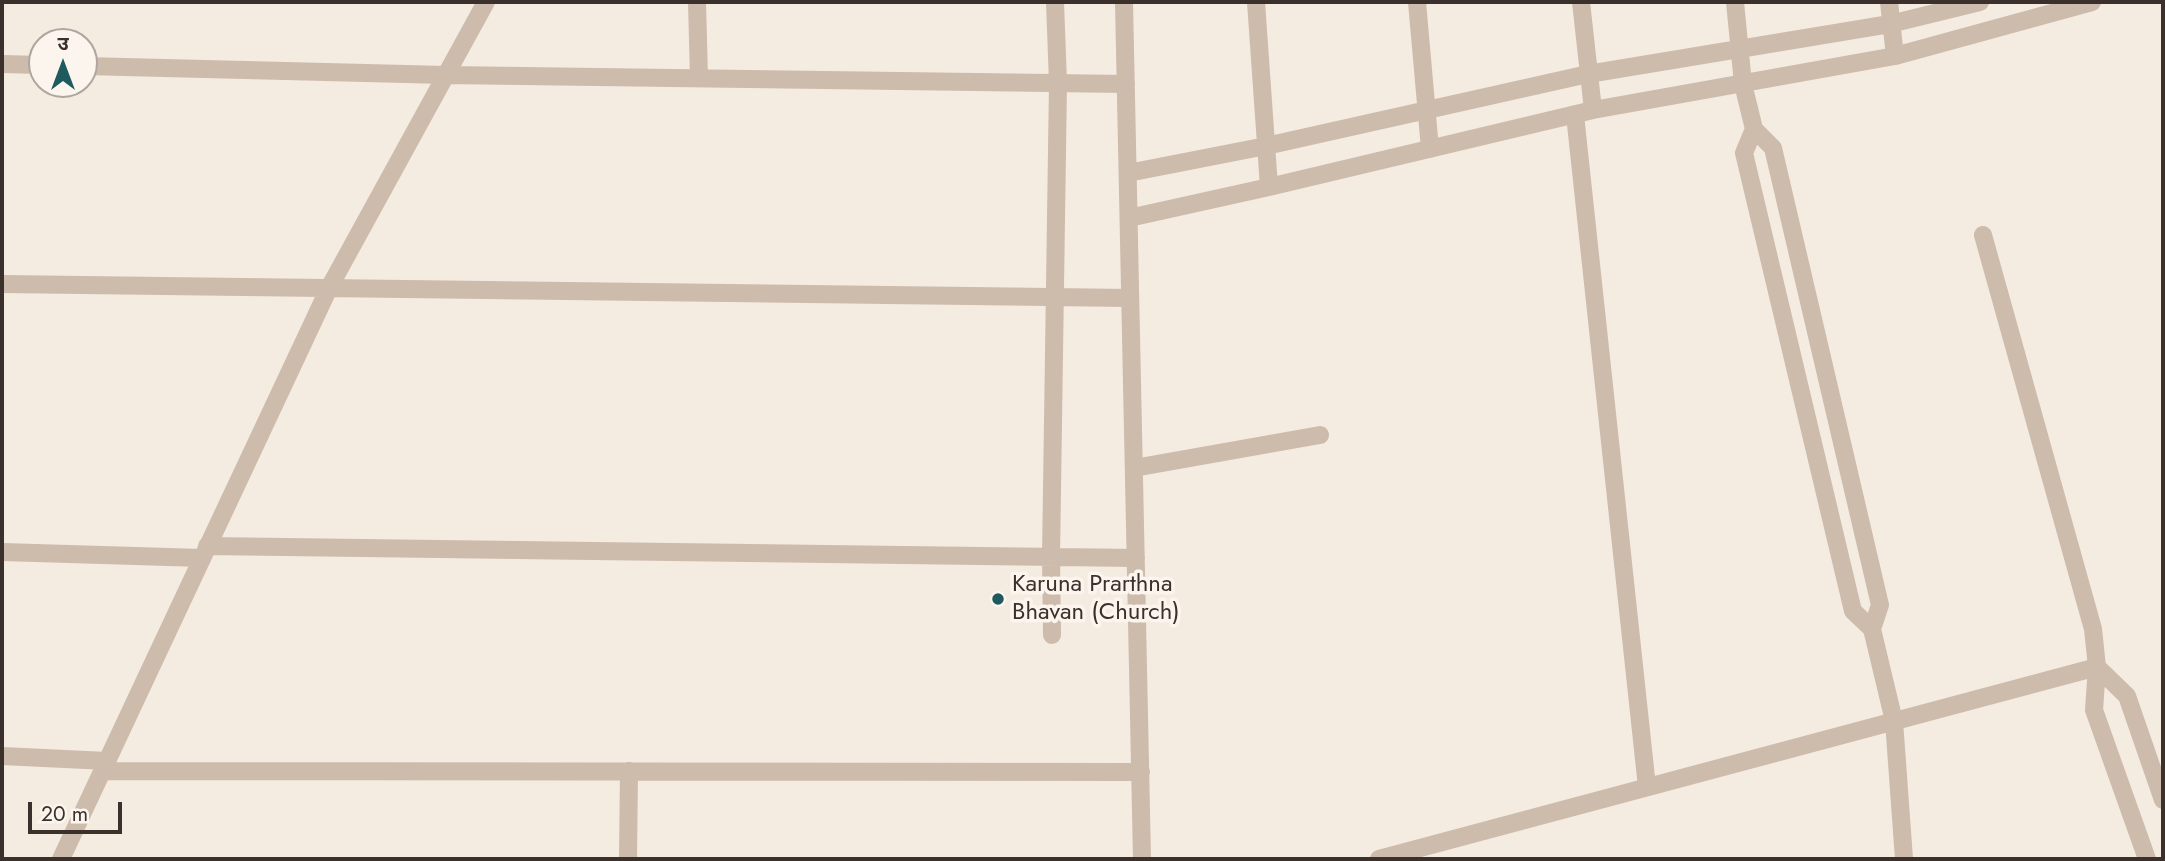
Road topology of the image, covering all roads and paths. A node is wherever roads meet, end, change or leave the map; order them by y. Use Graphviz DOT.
graph roads {
  1 [pos="486,2"];
  2 [pos="697,2"];
  3 [pos="1055,2"];
  4 [pos="1124,2"];
  5 [pos="1256,2"];
  6 [pos="1418,2"];
  7 [pos="1581,2"];
  8 [pos="1735,2"];
  9 [pos="1889,2"];
  10 [pos="1980,2"];
  11 [pos="2092,2"];
  12 [pos="1890,24"];
  13 [pos="1738,49"];
  14 [pos="1895,57"];
  15 [pos="2,64"];
  16 [pos="28,65"];
  17 [pos="98,66"];
  18 [pos="1588,74"];
  19 [pos="446,75"];
  20 [pos="699,78"];
  21 [pos="1058,83"];
  22 [pos="1126,84"];
  23 [pos="1743,84"];
  24 [pos="1427,110"];
  25 [pos="1593,110"];
  26 [pos="1575,115"];
  27 [pos="1754,129"];
  28 [pos="1266,146"];
  29 [pos="1430,149"];
  30 [pos="1128,173"];
  31 [pos="1269,187"];
  32 [pos="1129,218"];
  33 [pos="1983,235"];
  34 [pos="2,284"];
  35 [pos="329,288"];
  36 [pos="1055,297"];
  37 [pos="1130,298"];
  38 [pos="1320,435"];
  39 [pos="1134,468"];
  40 [pos="2,552"];
  41 [pos="205,552"];
  42 [pos="1051,557"];
  43 [pos="1136,558"];
  44 [pos="1872,629"];
  45 [pos="1052,635"];
  46 [pos="2097,667"];
  47 [pos="1894,721"];
  48 [pos="2,756"];
  49 [pos="105,766"];
  50 [pos="629,771"];
  51 [pos="1141,772"];
  52 [pos="1647,788"];
  53 [pos="2163,800"];
  54 [pos="61,859"];
  55 [pos="628,859"];
  56 [pos="1142,859"];
  57 [pos="1379,859"];
  58 [pos="1904,859"];
  59 [pos="2147,859"];
  1 -- 19 [label="street"];
  2 -- 20 [label="street"];
  3 -- 21 [label="street"];
  4 -- 22 [label="street"];
  5 -- 28 [label="street"];
  6 -- 24 [label="street"];
  7 -- 18 [label="street"];
  8 -- 13 [label="street"];
  9 -- 12 [label="street"];
  10 -- 12 [label="street"];
  11 -- 14 [label="street"];
  12 -- 13 [label="street"];
  12 -- 14 [label="street"];
  13 -- 18 [label="street"];
  13 -- 23 [label="street"];
  14 -- 23 [label="street"];
  15 -- 16 [label="street"];
  17 -- 19 [label="street"];
  18 -- 24 [label="street"];
  18 -- 25 [label="street"];
  19 -- 20 [label="street"];
  19 -- 35 [label="street"];
  20 -- 21 [label="street"];
  21 -- 22 [label="street"];
  21 -- 36 [label="street"];
  22 -- 30 [label="street"];
  23 -- 25 [label="street"];
  23 -- 27 [label="street"];
  24 -- 28 [label="street"];
  24 -- 29 [label="street"];
  25 -- 26 [label="street"];
  26 -- 29 [label="street"];
  26 -- 52 [label="street"];
  27 -- 44 [label="street"];
  27 -- 44 [label="street"];
  28 -- 30 [label="street"];
  28 -- 31 [label="street"];
  29 -- 31 [label="street"];
  30 -- 32 [label="street"];
  31 -- 32 [label="street"];
  32 -- 37 [label="street"];
  33 -- 46 [label="street"];
  34 -- 35 [label="street"];
  35 -- 36 [label="street"];
  35 -- 41 [label="street"];
  36 -- 37 [label="street"];
  36 -- 42 [label="street"];
  37 -- 39 [label="street"];
  38 -- 39 [label="street"];
  39 -- 43 [label="street"];
  40 -- 41 [label="street"];
  41 -- 42 [label="street"];
  41 -- 49 [label="street"];
  42 -- 43 [label="street"];
  42 -- 45 [label="street"];
  43 -- 51 [label="street"];
  44 -- 47 [label="street"];
  46 -- 47 [label="street"];
  46 -- 53 [label="street"];
  46 -- 59 [label="street"];
  47 -- 52 [label="street"];
  47 -- 58 [label="street"];
  48 -- 49 [label="street"];
  49 -- 50 [label="street"];
  49 -- 54 [label="street"];
  50 -- 51 [label="street"];
  50 -- 55 [label="street"];
  51 -- 56 [label="street"];
  52 -- 57 [label="street"];
}
